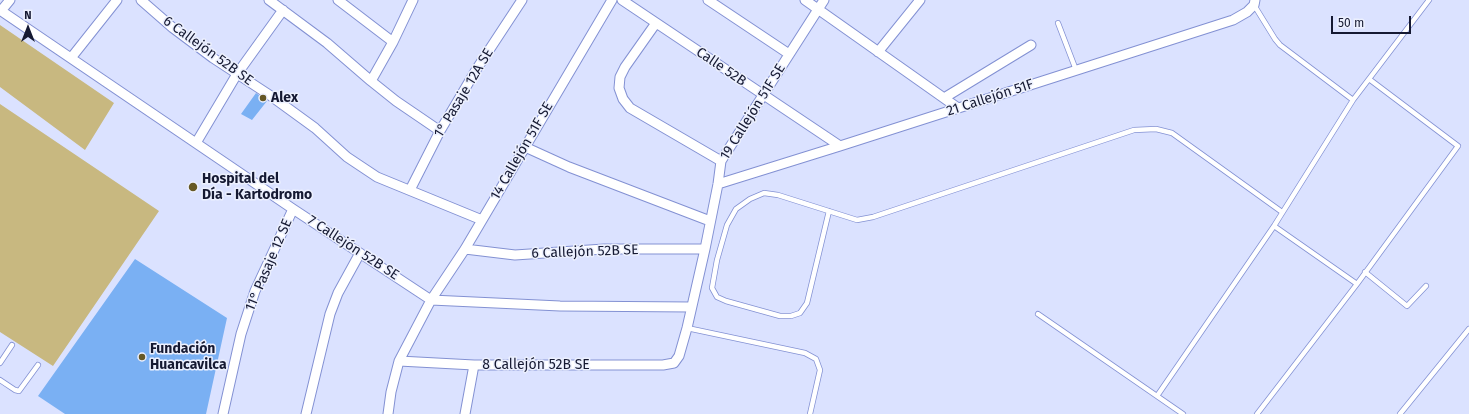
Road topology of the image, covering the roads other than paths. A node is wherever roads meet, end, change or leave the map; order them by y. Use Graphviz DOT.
graph roads {
  1 [pos="10,0"];
  2 [pos="117,0"];
  3 [pos="141,0"];
  4 [pos="269,0"];
  5 [pos="338,0"];
  6 [pos="413,0"];
  7 [pos="522,0"];
  8 [pos="612,0"];
  9 [pos="622,0"];
  10 [pos="708,0"];
  11 [pos="805,0"];
  12 [pos="824,0"];
  13 [pos="920,0"];
  14 [pos="1429,0"];
  15 [pos="1255,2"];
  16 [pos="818,9"];
  17 [pos="283,10"];
  18 [pos="1,11"];
  19 [pos="656,23"];
  20 [pos="1058,23"];
  21 [pos="393,42"];
  22 [pos="1031,45"];
  23 [pos="878,52"];
  24 [pos="789,54"];
  25 [pos="71,58"];
  26 [pos="1076,70"];
  27 [pos="237,74"];
  28 [pos="1369,79"];
  29 [pos="371,81"];
  30 [pos="763,95"];
  31 [pos="944,98"];
  32 [pos="1353,100"];
  33 [pos="958,108"];
  34 [pos="440,131"];
  35 [pos="196,143"];
  36 [pos="840,146"];
  37 [pos="525,147"];
  38 [pos="721,161"];
  39 [pos="718,184"];
  40 [pos="410,190"];
  41 [pos="293,209"];
  42 [pos="829,211"];
  43 [pos="1282,212"];
  44 [pos="482,220"];
  45 [pos="710,221"];
  46 [pos="1274,226"];
  47 [pos="465,249"];
  48 [pos="705,249"];
  49 [pos="360,253"];
  50 [pos="1365,272"];
  51 [pos="1357,284"];
  52 [pos="1426,286"];
  53 [pos="431,300"];
  54 [pos="691,307"];
  55 [pos="1038,314"];
  56 [pos="687,328"];
  57 [pos="1469,329"];
  58 [pos="12,345"];
  59 [pos="399,361"];
  60 [pos="674,363"];
  61 [pos="0,364"];
  62 [pos="38,364"];
  63 [pos="474,365"];
  64 [pos="0,380"];
  65 [pos="1157,396"];
  66 [pos="223,414"];
  67 [pos="306,414"];
  68 [pos="388,414"];
  69 [pos="465,414"];
  70 [pos="810,414"];
  71 [pos="1183,414"];
  72 [pos="1257,414"];
  73 [pos="1400,414"];
  1 -- 18 [label="street"];
  2 -- 25 [label="street"];
  3 -- 27 [label="street, 6 Callejón 52B SE"];
  4 -- 17 [label="street"];
  5 -- 21 [label="street"];
  6 -- 21 [label="street"];
  7 -- 34 [label="street, 1° Pasaje 12A SE"];
  8 -- 37 [label="street, 14 Callejón 51F SE"];
  9 -- 19 [label="street, Calle 52B"];
  10 -- 24 [label="street"];
  11 -- 16 [label="street"];
  12 -- 16 [label="street, 19 Callejón 51F SE"];
  13 -- 23 [label="street"];
  14 -- 28 [label="lane"];
  15 -- 26 [label="street, 21 Callejón 51F"];
  15 -- 32 [label="lane"];
  16 -- 23 [label="street"];
  16 -- 24 [label="street, 19 Callejón 51F SE"];
  17 -- 27 [label="street"];
  17 -- 29 [label="street"];
  18 -- 25 [label="street, 7 Callejón 52B SE"];
  19 -- 30 [label="street, Calle 52B"];
  19 -- 38 [label="street"];
  20 -- 26 [label="lane"];
  21 -- 29 [label="street"];
  22 -- 31 [label="street"];
  23 -- 31 [label="street"];
  24 -- 30 [label="street, 19 Callejón 51F SE"];
  25 -- 35 [label="street, 7 Callejón 52B SE"];
  26 -- 33 [label="street, 21 Callejón 51F"];
  27 -- 35 [label="street"];
  27 -- 40 [label="street, 6 Callejón 52B SE"];
  28 -- 32 [label="lane"];
  28 -- 50 [label="lane"];
  29 -- 34 [label="street"];
  30 -- 36 [label="street, Calle 52B"];
  30 -- 38 [label="street, 19 Callejón 51F SE"];
  31 -- 33 [label="street"];
  32 -- 43 [label="lane"];
  33 -- 36 [label="street, 21 Callejón 51F"];
  34 -- 40 [label="street, 1° Pasaje 12A SE"];
  35 -- 41 [label="street, 7 Callejón 52B SE"];
  36 -- 39 [label="street, 21 Callejón 51F"];
  37 -- 44 [label="street, 14 Callejón 51F SE"];
  37 -- 45 [label="street"];
  38 -- 39 [label="street, 19 Callejón 51F SE"];
  39 -- 45 [label="street, 19 Callejón 51F SE"];
  40 -- 44 [label="street, 6 Callejón 52B SE"];
  41 -- 49 [label="street, 7 Callejón 52B SE"];
  41 -- 66 [label="street, 11° Pasaje 12 SE"];
  42 -- 42 [label="lane"];
  42 -- 43 [label="lane"];
  43 -- 46 [label="lane"];
  44 -- 47 [label="street, 14 Callejón 51F SE"];
  45 -- 48 [label="street, 19 Callejón 51F SE"];
  46 -- 51 [label="lane"];
  46 -- 65 [label="lane"];
  47 -- 48 [label="street, 6 Callejón 52B SE"];
  47 -- 53 [label="street, 14 Callejón 51F SE"];
  48 -- 54 [label="street, 19 Callejón 51F SE"];
  49 -- 53 [label="street, 7 Callejón 52B SE"];
  49 -- 67 [label="street"];
  50 -- 51 [label="lane"];
  50 -- 52 [label="lane"];
  51 -- 72 [label="lane"];
  53 -- 54 [label="street"];
  53 -- 59 [label="street, 14 Callejón 51F SE"];
  54 -- 56 [label="street, 19 Callejón 51F SE"];
  55 -- 65 [label="lane"];
  56 -- 60 [label="street, 19 Callejón 51F SE"];
  56 -- 70 [label="lane"];
  57 -- 73 [label="lane"];
  58 -- 61 [label="lane"];
  59 -- 63 [label="street, 8 Callejón 52B SE"];
  59 -- 68 [label="street, 14 Callejón 51F SE"];
  60 -- 63 [label="street, 8 Callejón 52B SE"];
  62 -- 64 [label="lane"];
  63 -- 69 [label="street"];
  65 -- 71 [label="lane"];
}
